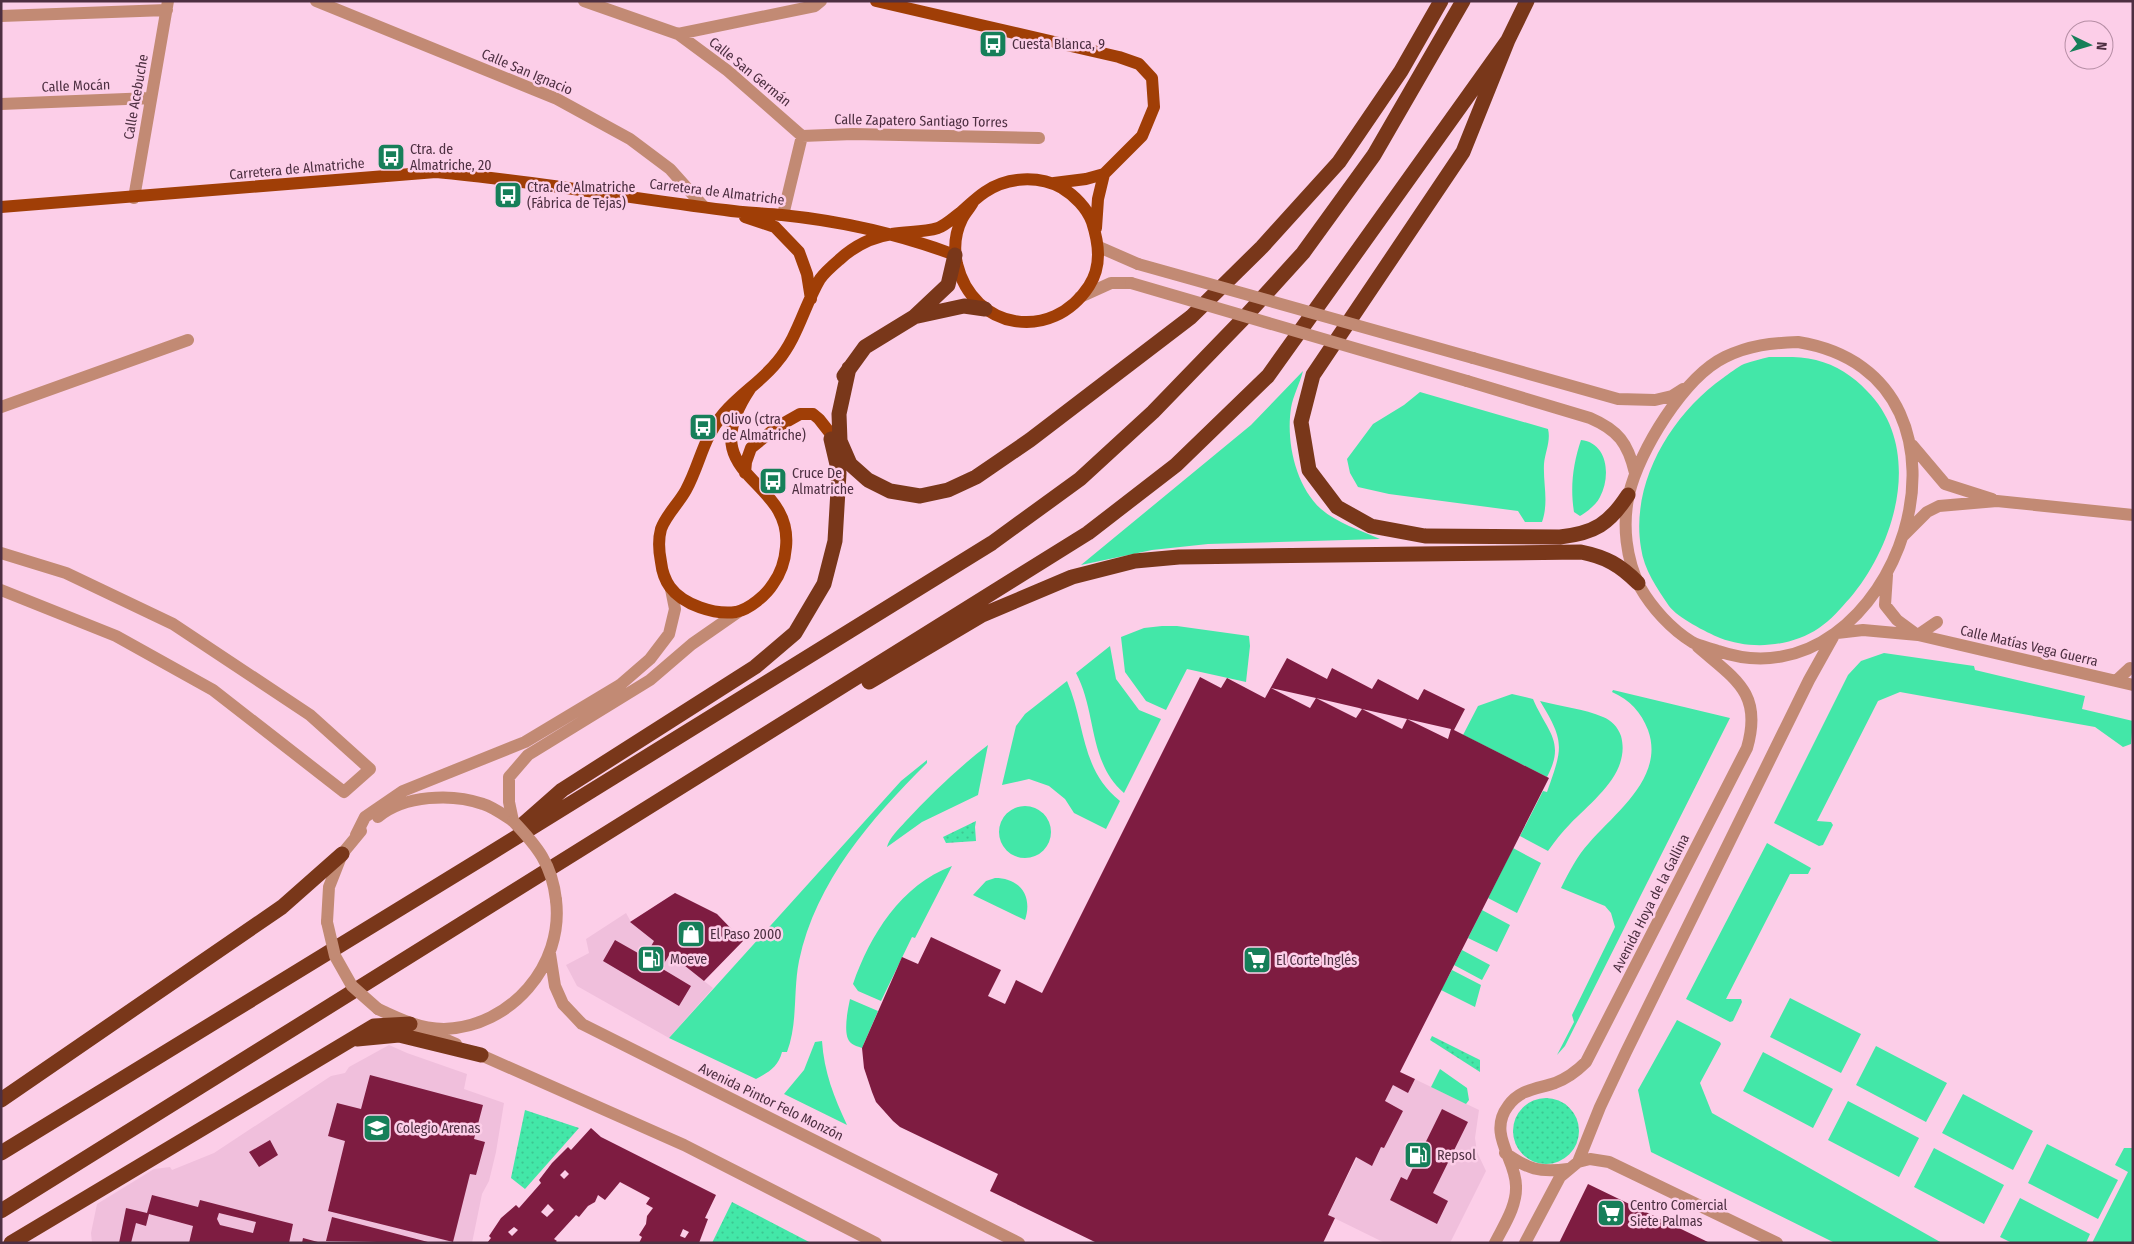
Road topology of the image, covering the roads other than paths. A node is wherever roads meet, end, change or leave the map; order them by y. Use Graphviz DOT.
graph roads {
  1 [pos="316,1"];
  2 [pos="584,1"];
  3 [pos="821,1"];
  4 [pos="876,1"];
  5 [pos="1441,1"];
  6 [pos="1462,1"];
  7 [pos="1527,1"];
  8 [pos="167,6"];
  9 [pos="1,16"];
  10 [pos="678,34"];
  11 [pos="1508,40"];
  12 [pos="151,98"];
  13 [pos="1,104"];
  14 [pos="802,136"];
  15 [pos="1038,138"];
  16 [pos="1104,174"];
  17 [pos="1054,184"];
  18 [pos="134,198"];
  19 [pos="973,202"];
  20 [pos="1,207"];
  21 [pos="704,207"];
  22 [pos="726,210"];
  23 [pos="782,215"];
  24 [pos="1095,233"];
  25 [pos="890,234"];
  26 [pos="1099,247"];
  27 [pos="955,255"];
  28 [pos="1080,297"];
  29 [pos="811,299"];
  30 [pos="985,309"];
  31 [pos="914,317"];
  32 [pos="188,340"];
  33 [pos="849,368"];
  34 [pos="1689,386"];
  35 [pos="750,390"];
  36 [pos="1,407"];
  37 [pos="830,433"];
  38 [pos="1912,445"];
  39 [pos="1635,472"];
  40 [pos="745,474"];
  41 [pos="1628,495"];
  42 [pos="1997,501"];
  43 [pos="2133,515"];
  44 [pos="1903,536"];
  45 [pos="1,553"];
  46 [pos="1887,572"];
  47 [pos="1638,583"];
  48 [pos="671,589"];
  49 [pos="1,590"];
  50 [pos="738,612"];
  51 [pos="1936,622"];
  52 [pos="1836,634"];
  53 [pos="1918,635"];
  54 [pos="1692,642"];
  55 [pos="2130,668"];
  56 [pos="2116,682"];
  57 [pos="2133,685"];
  58 [pos="761,738"];
  59 [pos="508,818"];
  60 [pos="356,836"];
  61 [pos="342,854"];
  62 [pos="486,856"];
  63 [pos="550,954"];
  64 [pos="410,1024"];
  65 [pos="350,1039"];
  66 [pos="481,1054"];
  67 [pos="1,1100"];
  68 [pos="1,1153"];
  69 [pos="1505,1153"];
  70 [pos="1573,1166"];
  71 [pos="1,1211"];
  72 [pos="11,1243"];
  73 [pos="876,1243"];
  74 [pos="1019,1243"];
  75 [pos="1495,1243"];
  76 [pos="1525,1243"];
  77 [pos="1777,1243"];
  1 -- 21 [label="street, Calle San Ignacio"];
  2 -- 10 [label="street, Calle San Germán"];
  3 -- 10 [label="street, Calle San Germán"];
  4 -- 16 [label="main road"];
  5 -- 33 [label="highway"];
  6 -- 62 [label="highway"];
  7 -- 11 [label="highway"];
  8 -- 9 [label="street"];
  8 -- 12 [label="street, Calle Acebuche"];
  10 -- 14 [label="street, Calle San Germán"];
  11 -- 41 [label="highway"];
  11 -- 58 [label="highway"];
  12 -- 13 [label="street, Calle Mocán"];
  12 -- 18 [label="street, Calle Acebuche"];
  14 -- 15 [label="street, Calle Zapatero Santiago Torres"];
  14 -- 23 [label="street"];
  16 -- 17 [label="main road"];
  16 -- 24 [label="main road"];
  17 -- 19 [label="main road"];
  17 -- 24 [label="main road"];
  18 -- 20 [label="main road, Carretera de Almatriche"];
  18 -- 21 [label="main road, Carretera de Almatriche"];
  19 -- 25 [label="main road"];
  19 -- 27 [label="main road"];
  21 -- 22 [label="main road, Carretera de Almatriche"];
  22 -- 23 [label="main road, Carretera de Almatriche"];
  22 -- 29 [label="main road"];
  23 -- 25 [label="main road, Carretera de Almatriche"];
  24 -- 26 [label="main road"];
  25 -- 27 [label="main road"];
  25 -- 29 [label="main road"];
  26 -- 28 [label="main road"];
  26 -- 34 [label="street, bridge"];
  27 -- 30 [label="main road"];
  27 -- 31 [label="highway"];
  28 -- 30 [label="main road"];
  28 -- 39 [label="street, bridge"];
  29 -- 35 [label="main road"];
  30 -- 31 [label="highway"];
  31 -- 33 [label="highway"];
  32 -- 36 [label="street"];
  33 -- 37 [label="highway"];
  34 -- 38 [label="street"];
  34 -- 39 [label="street, Avenida Hoya de la Gallina"];
  35 -- 40 [label="main road"];
  35 -- 48 [label="main road"];
  37 -- 40 [label="main road"];
  37 -- 62 [label="highway"];
  38 -- 42 [label="street"];
  38 -- 44 [label="street"];
  39 -- 41 [label="street, Avenida Hoya de la Gallina"];
  40 -- 50 [label="main road"];
  41 -- 47 [label="street, Avenida Hoya de la Gallina"];
  42 -- 43 [label="street"];
  42 -- 44 [label="street"];
  44 -- 46 [label="street"];
  45 -- 49 [label="street"];
  46 -- 52 [label="street"];
  46 -- 53 [label="street, Calle Matías Vega Guerra"];
  47 -- 54 [label="street, Avenida Hoya de la Gallina"];
  47 -- 58 [label="highway"];
  48 -- 50 [label="main road"];
  48 -- 60 [label="street"];
  50 -- 59 [label="street"];
  51 -- 53 [label="street"];
  52 -- 53 [label="street, Calle Matías Vega Guerra"];
  52 -- 54 [label="street"];
  52 -- 70 [label="street"];
  53 -- 56 [label="street, Calle Matías Vega Guerra"];
  54 -- 69 [label="street, Avenida Hoya de la Gallina"];
  55 -- 56 [label="street"];
  56 -- 57 [label="street, Calle Matías Vega Guerra"];
  58 -- 71 [label="highway"];
  59 -- 60 [label="street"];
  59 -- 63 [label="street, bridge"];
  60 -- 61 [label="street"];
  61 -- 64 [label="street, bridge"];
  61 -- 67 [label="highway"];
  62 -- 68 [label="highway"];
  63 -- 64 [label="street"];
  63 -- 74 [label="street, Avenida Pintor Felo Monzón"];
  64 -- 65 [label="highway"];
  64 -- 66 [label="street"];
  65 -- 66 [label="highway"];
  65 -- 72 [label="highway"];
  66 -- 73 [label="street"];
  69 -- 70 [label="street"];
  69 -- 75 [label="street, Avenida Hoya de la Gallina"];
  70 -- 76 [label="street"];
  70 -- 77 [label="street"];
}
